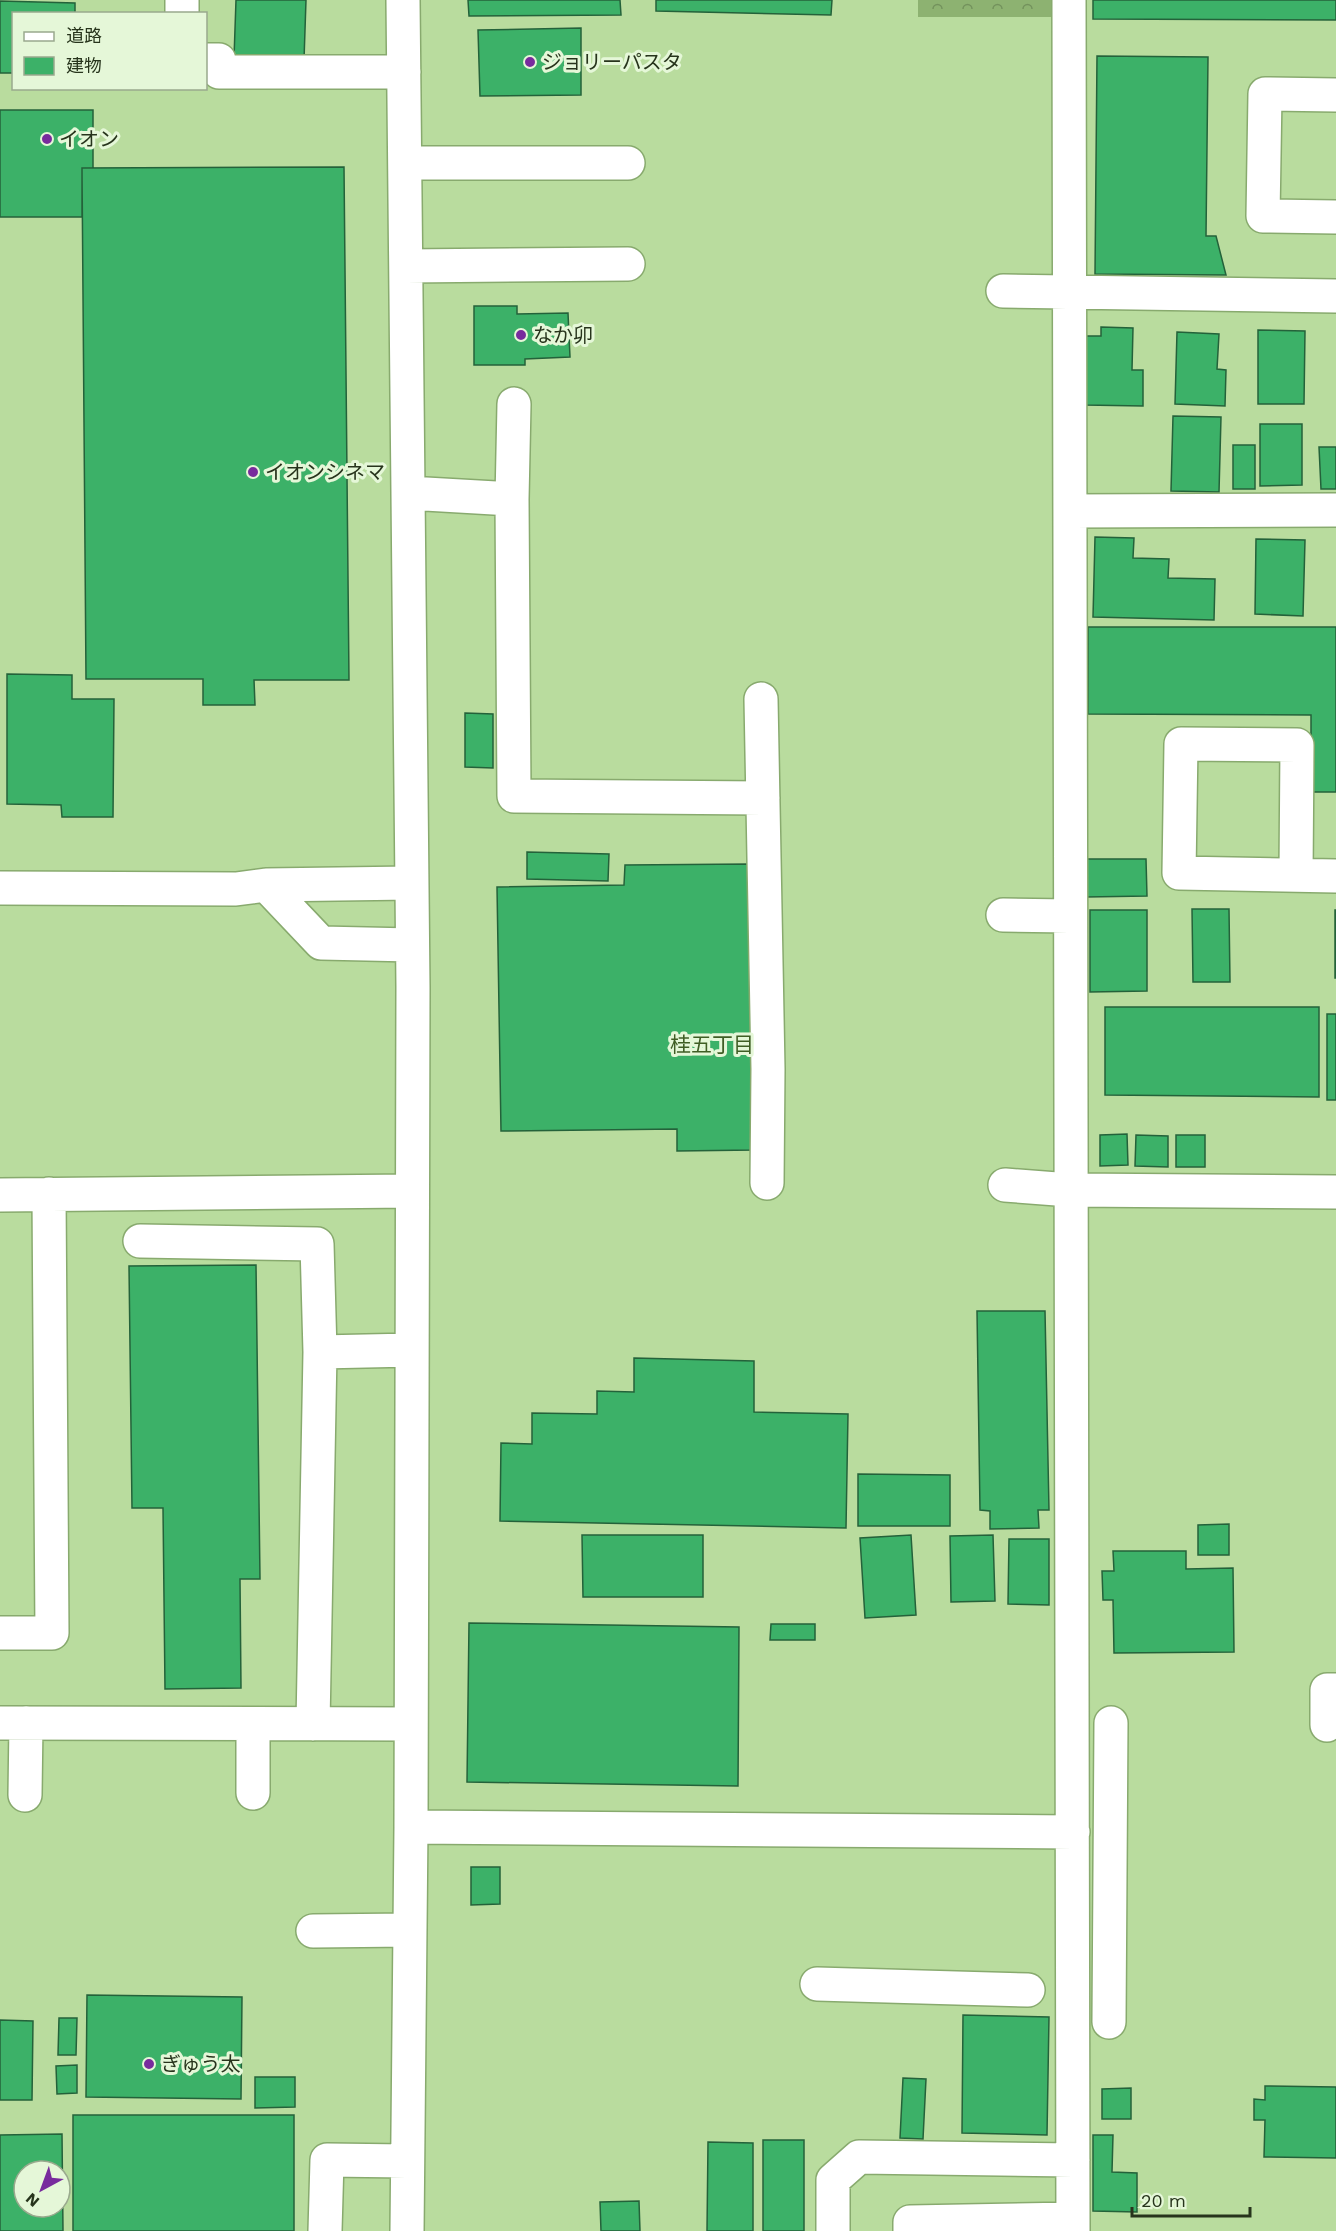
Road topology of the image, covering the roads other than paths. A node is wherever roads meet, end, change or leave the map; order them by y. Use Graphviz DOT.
graph roads {
  1 [pos="403,0"];
  2 [pos="1069,0"];
  3 [pos="207,60"];
  4 [pos="404,72"];
  5 [pos="1336,95"];
  6 [pos="405,163"];
  7 [pos="628,163"];
  8 [pos="1336,217"];
  9 [pos="628,264"];
  10 [pos="406,266"];
  11 [pos="1002,291"];
  12 [pos="1069,293"];
  13 [pos="1336,296"];
  14 [pos="514,404"];
  15 [pos="408,493"];
  16 [pos="512,499"];
  17 [pos="1336,510"];
  18 [pos="1070,511"];
  19 [pos="762,699"];
  20 [pos="763,798"];
  21 [pos="1296,875"];
  22 [pos="1336,876"];
  23 [pos="411,883"];
  24 [pos="266,885"];
  25 [pos="0,888"];
  26 [pos="1003,915"];
  27 [pos="1069,916"];
  28 [pos="412,945"];
  29 [pos="767,1184"];
  30 [pos="1005,1185"];
  31 [pos="1070,1190"];
  32 [pos="412,1191"];
  33 [pos="1336,1192"];
  34 [pos="49,1194"];
  35 [pos="0,1195"];
  36 [pos="140,1241"];
  37 [pos="412,1350"];
  38 [pos="320,1352"];
  39 [pos="0,1633"];
  40 [pos="1336,1690"];
  41 [pos="13,1723"];
  42 [pos="1111,1723"];
  43 [pos="253,1724"];
  44 [pos="313,1724"];
  45 [pos="411,1724"];
  46 [pos="1327,1725"];
  47 [pos="253,1793"];
  48 [pos="25,1795"];
  49 [pos="411,1827"];
  50 [pos="1073,1832"];
  51 [pos="410,1930"];
  52 [pos="313,1931"];
  53 [pos="817,1984"];
  54 [pos="1028,1990"];
  55 [pos="1109,2022"];
  56 [pos="1073,2160"];
  57 [pos="407,2161"];
  58 [pos="1073,2225"];
  59 [pos="325,2231"];
  60 [pos="407,2231"];
  61 [pos="833,2231"];
  62 [pos="910,2231"];
  1 -- 4 [label="street"];
  2 -- 12 [label="street"];
  3 -- 4 [label="street"];
  4 -- 6 [label="street"];
  5 -- 8 [label="street"];
  6 -- 7 [label="street"];
  6 -- 10 [label="street"];
  9 -- 10 [label="street"];
  10 -- 15 [label="street"];
  11 -- 12 [label="street"];
  12 -- 13 [label="street"];
  12 -- 18 [label="street"];
  14 -- 16 [label="street"];
  15 -- 16 [label="street"];
  15 -- 23 [label="street"];
  16 -- 20 [label="street"];
  17 -- 18 [label="street"];
  18 -- 27 [label="street"];
  19 -- 20 [label="street"];
  20 -- 29 [label="street"];
  21 -- 21 [label="street"];
  21 -- 22 [label="street"];
  23 -- 24 [label="street"];
  23 -- 28 [label="street"];
  24 -- 25 [label="street"];
  24 -- 28 [label="street"];
  26 -- 27 [label="street"];
  27 -- 31 [label="street"];
  28 -- 32 [label="street"];
  30 -- 31 [label="street"];
  31 -- 33 [label="street"];
  31 -- 50 [label="street"];
  32 -- 34 [label="street"];
  32 -- 37 [label="street"];
  34 -- 35 [label="street"];
  34 -- 39 [label="street"];
  36 -- 38 [label="street"];
  37 -- 38 [label="street"];
  37 -- 45 [label="street"];
  38 -- 44 [label="street"];
  40 -- 46 [label="street"];
  41 -- 43 [label="street"];
  41 -- 48 [label="street"];
  42 -- 55 [label="street"];
  43 -- 44 [label="street"];
  43 -- 47 [label="street"];
  44 -- 45 [label="street"];
  45 -- 49 [label="street"];
  49 -- 50 [label="street"];
  49 -- 51 [label="street"];
  50 -- 56 [label="street"];
  51 -- 52 [label="street"];
  51 -- 57 [label="street"];
  53 -- 54 [label="street"];
  56 -- 58 [label="street"];
  56 -- 61 [label="street"];
  57 -- 59 [label="street"];
  57 -- 60 [label="street"];
  58 -- 62 [label="street"];
}
